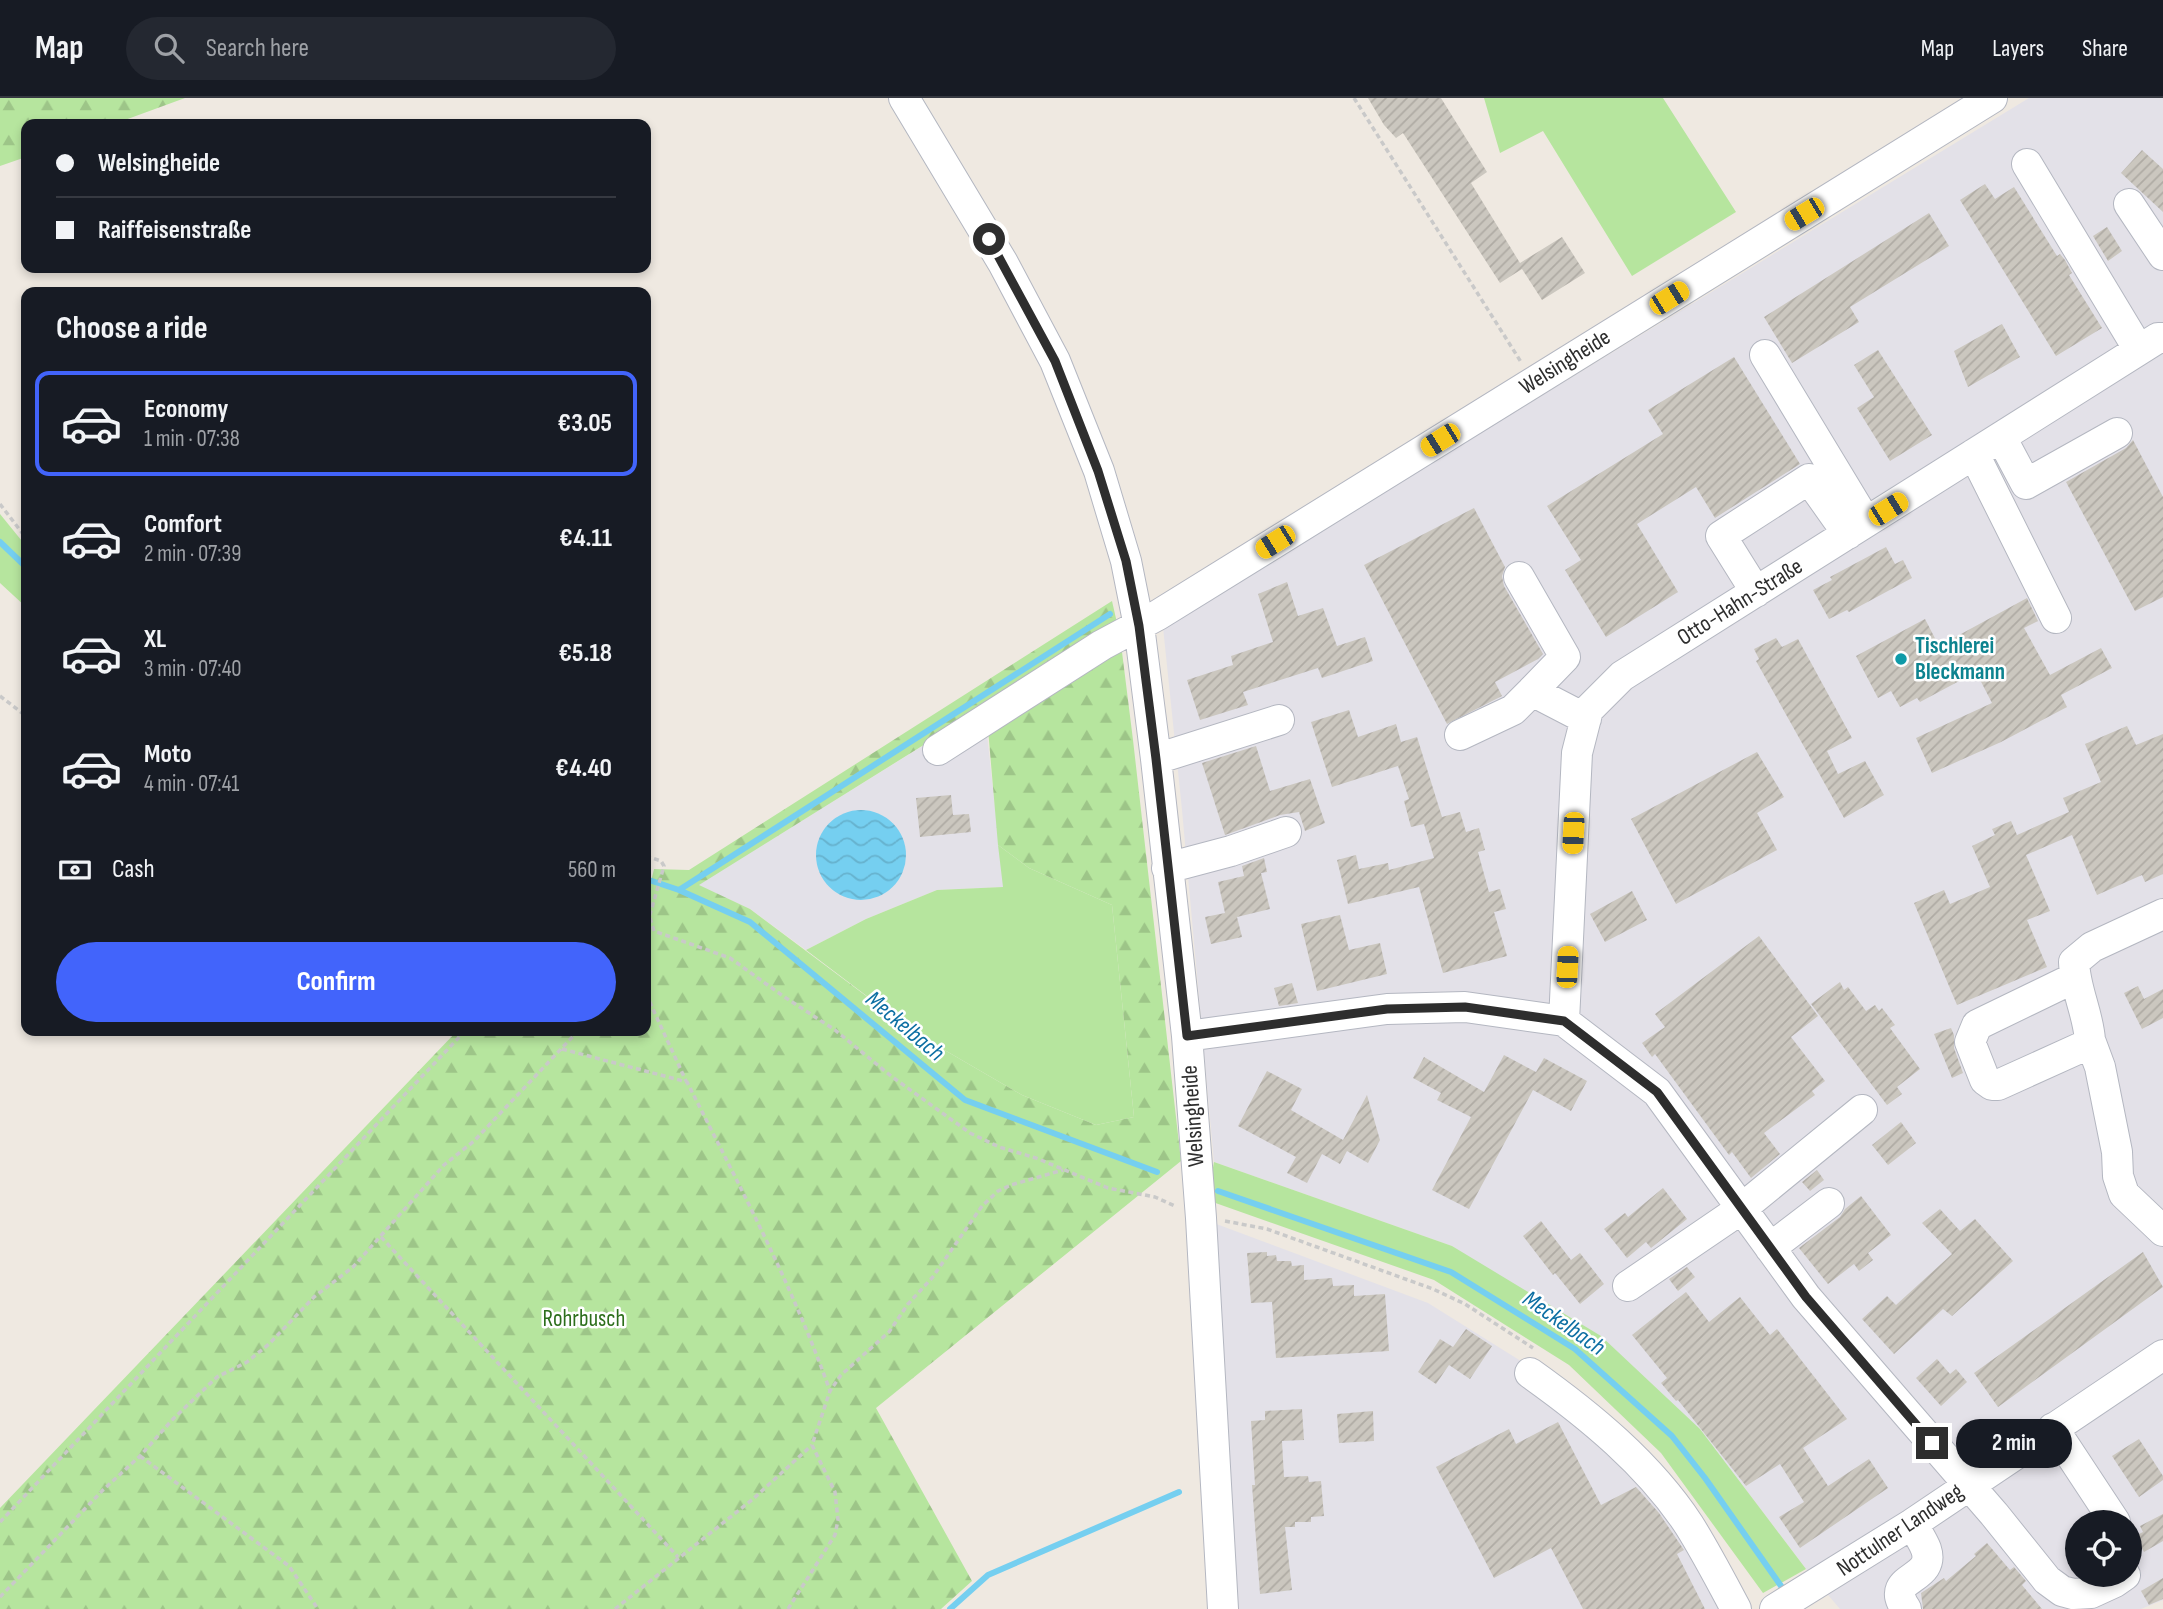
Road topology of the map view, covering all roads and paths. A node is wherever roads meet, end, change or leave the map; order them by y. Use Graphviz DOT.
graph roads {
  1 [pos="904,98"];
  2 [pos="1354,98"];
  3 [pos="1992,98"];
  4 [pos="2027,164"];
  5 [pos="2130,204"];
  6 [pos="2163,256"];
  7 [pos="2151,344"];
  8 [pos="1765,355"];
  9 [pos="1534,381"];
  10 [pos="2117,433"];
  11 [pos="2001,437"];
  12 [pos="1974,454"];
  13 [pos="0,504"];
  14 [pos="1857,528"];
  15 [pos="21,531"];
  16 [pos="1520,577"];
  17 [pos="1756,592"];
  18 [pos="2056,618"];
  19 [pos="1139,626"];
  20 [pos="1532,691"];
  21 [pos="0,696"];
  22 [pos="21,712"];
  23 [pos="1586,719"];
  24 [pos="1279,720"];
  25 [pos="1460,736"];
  26 [pos="937,750"];
  27 [pos="1156,759"];
  28 [pos="1286,832"];
  29 [pos="651,858"];
  30 [pos="1167,868"];
  31 [pos="651,908"];
  32 [pos="2163,914"];
  33 [pos="651,924"];
  34 [pos="2074,978"];
  35 [pos="651,1005"];
  36 [pos="1564,1021"];
  37 [pos="460,1036"];
  38 [pos="574,1036"];
  39 [pos="1187,1036"];
  40 [pos="2090,1040"];
  41 [pos="562,1049"];
  42 [pos="687,1082"];
  43 [pos="1862,1110"];
  44 [pos="1065,1170"];
  45 [pos="1829,1203"];
  46 [pos="1741,1209"];
  47 [pos="1201,1218"];
  48 [pos="2163,1231"];
  49 [pos="380,1237"];
  50 [pos="1770,1248"];
  51 [pos="1628,1286"];
  52 [pos="2163,1355"];
  53 [pos="1531,1373"];
  54 [pos="830,1391"];
  55 [pos="2053,1428"];
  56 [pos="812,1445"];
  57 [pos="140,1456"];
  58 [pos="1968,1485"];
  59 [pos="2107,1510"];
  60 [pos="0,1522"];
  61 [pos="1912,1524"];
  62 [pos="678,1557"];
  63 [pos="2102,1587"];
  64 [pos="0,1597"];
  65 [pos="318,1609"];
  66 [pos="615,1609"];
  67 [pos="788,1609"];
  68 [pos="1223,1609"];
  69 [pos="1736,1609"];
  70 [pos="1775,1609"];
  71 [pos="1906,1609"];
  1 -- 19 [label="street, Welsingheide"];
  2 -- 9 [label="path"];
  3 -- 9 [label="street, Welsingheide"];
  4 -- 7 [label="street"];
  5 -- 6 [label="street"];
  7 -- 11 [label="street, Otto-Hahn-Straße"];
  8 -- 14 [label="street"];
  9 -- 19 [label="street, Welsingheide"];
  10 -- 11 [label="street"];
  11 -- 12 [label="street, Otto-Hahn-Straße"];
  12 -- 14 [label="street, Otto-Hahn-Straße"];
  12 -- 18 [label="street"];
  13 -- 15 [label="path"];
  14 -- 17 [label="street, Otto-Hahn-Straße"];
  14 -- 17 [label="street"];
  16 -- 20 [label="street"];
  17 -- 23 [label="street, Otto-Hahn-Straße"];
  19 -- 26 [label="street, Welsingheide"];
  19 -- 27 [label="street, Welsingheide"];
  20 -- 23 [label="street"];
  20 -- 25 [label="street"];
  21 -- 22 [label="path"];
  23 -- 36 [label="street, Otto-Hahn-Straße"];
  24 -- 27 [label="street"];
  27 -- 30 [label="street, Welsingheide"];
  28 -- 30 [label="street"];
  29 -- 31 [label="path"];
  30 -- 39 [label="street, Welsingheide"];
  32 -- 34 [label="street"];
  33 -- 44 [label="path"];
  34 -- 40 [label="street"];
  34 -- 40 [label="street"];
  35 -- 42 [label="path"];
  36 -- 39 [label="street"];
  36 -- 46 [label="street"];
  37 -- 60 [label="path"];
  38 -- 41 [label="path"];
  39 -- 47 [label="street, Welsingheide"];
  40 -- 48 [label="street"];
  41 -- 42 [label="path"];
  41 -- 49 [label="path"];
  42 -- 54 [label="path"];
  43 -- 46 [label="street"];
  44 -- 47 [label="path"];
  44 -- 54 [label="path"];
  45 -- 50 [label="street"];
  46 -- 50 [label="street"];
  46 -- 51 [label="street"];
  47 -- 68 [label="street, Welsingheide"];
  49 -- 57 [label="path"];
  49 -- 62 [label="path"];
  50 -- 58 [label="street"];
  52 -- 55 [label="street, Nottulner Landweg"];
  53 -- 69 [label="street"];
  54 -- 56 [label="path"];
  55 -- 58 [label="street, Nottulner Landweg"];
  55 -- 59 [label="street"];
  56 -- 62 [label="path"];
  56 -- 67 [label="path"];
  57 -- 64 [label="path"];
  57 -- 65 [label="path"];
  58 -- 61 [label="street, Nottulner Landweg"];
  58 -- 63 [label="street"];
  61 -- 70 [label="street, Nottulner Landweg"];
  61 -- 71 [label="street"];
  62 -- 66 [label="path"];
}
